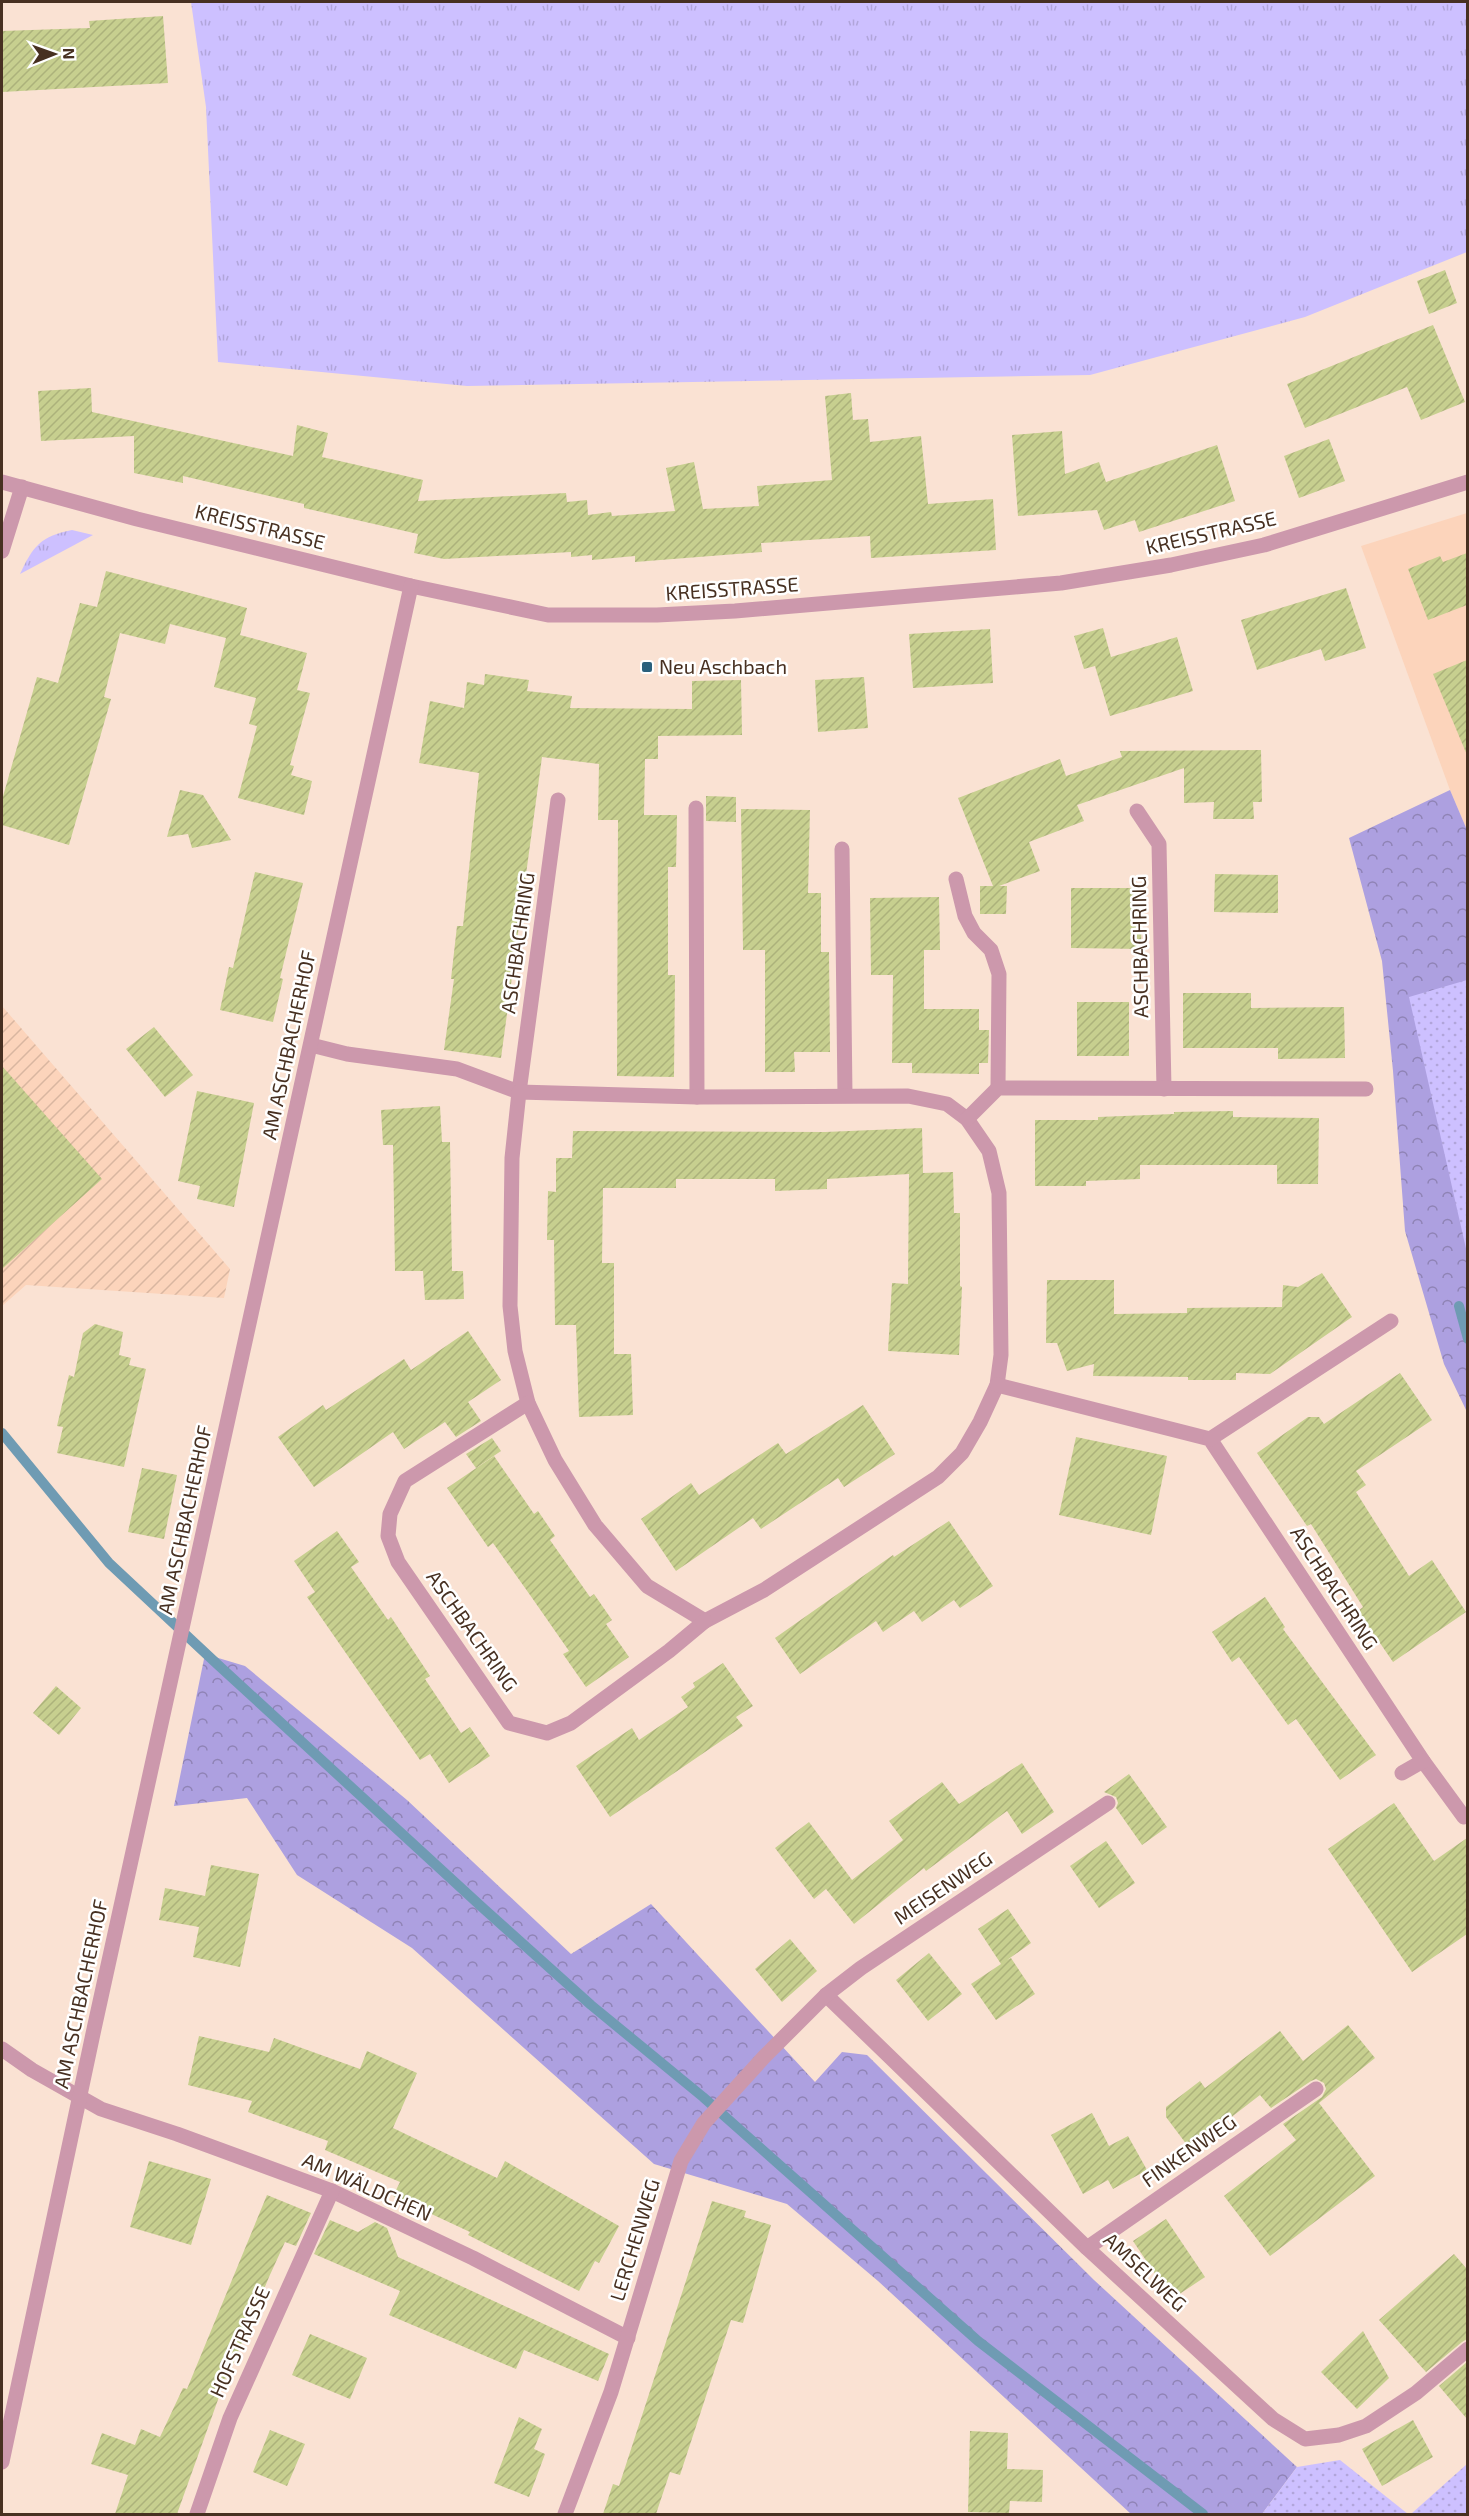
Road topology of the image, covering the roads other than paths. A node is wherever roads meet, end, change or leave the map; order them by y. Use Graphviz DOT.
graph roads {
  1 [pos="2,482"];
  2 [pos="1467,482"];
  3 [pos="22,487"];
  4 [pos="2,550"];
  5 [pos="411,586"];
  6 [pos="558,800"];
  7 [pos="696,808"];
  8 [pos="1137,811"];
  9 [pos="842,849"];
  10 [pos="956,879"];
  11 [pos="311,1045"];
  12 [pos="998,1088"];
  13 [pos="1164,1089"];
  14 [pos="1366,1089"];
  15 [pos="519,1092"];
  16 [pos="845,1095"];
  17 [pos="697,1097"];
  18 [pos="967,1119"];
  19 [pos="1391,1321"];
  20 [pos="997,1385"];
  21 [pos="528,1403"];
  22 [pos="1210,1439"];
  23 [pos="705,1621"];
  24 [pos="1423,1761"];
  25 [pos="1402,1773"];
  26 [pos="1108,1803"];
  27 [pos="1464,1817"];
  28 [pos="826,1995"];
  29 [pos="806,2013"];
  30 [pos="2,2049"];
  31 [pos="1316,2089"];
  32 [pos="80,2098"];
  33 [pos="332,2191"];
  34 [pos="1087,2248"];
  35 [pos="628,2338"];
  36 [pos="1467,2349"];
  37 [pos="2,2462"];
  38 [pos="197,2514"];
  39 [pos="565,2514"];
  1 -- 3 [label="street, KREISSTRASSE"];
  2 -- 5 [label="street, KREISSTRASSE"];
  3 -- 4 [label="street"];
  3 -- 5 [label="street, KREISSTRASSE"];
  5 -- 11 [label="street, AM ASCHBACHERHOF"];
  6 -- 15 [label="street, ASCHBACHRING"];
  7 -- 17 [label="street"];
  8 -- 13 [label="street, ASCHBACHRING"];
  9 -- 16 [label="street"];
  10 -- 12 [label="street"];
  11 -- 15 [label="street, ASCHBACHRING"];
  11 -- 32 [label="street, AM ASCHBACHERHOF"];
  12 -- 13 [label="street"];
  12 -- 18 [label="street"];
  13 -- 14 [label="street"];
  15 -- 17 [label="street, ASCHBACHRING"];
  15 -- 21 [label="street, ASCHBACHRING"];
  16 -- 17 [label="street, ASCHBACHRING"];
  16 -- 18 [label="street, ASCHBACHRING"];
  18 -- 20 [label="street, ASCHBACHRING"];
  19 -- 22 [label="street"];
  20 -- 22 [label="street"];
  20 -- 23 [label="street, ASCHBACHRING"];
  21 -- 23 [label="street, ASCHBACHRING"];
  21 -- 23 [label="street, ASCHBACHRING"];
  22 -- 24 [label="street, ASCHBACHRING"];
  24 -- 25 [label="street"];
  24 -- 27 [label="street, ASCHBACHRING"];
  26 -- 28 [label="street, MEISENWEG"];
  28 -- 29 [label="street, MEISENWEG"];
  28 -- 34 [label="street, AMSELWEG"];
  29 -- 35 [label="street, LERCHENWEG"];
  30 -- 32 [label="street, AM WÄLDCHEN"];
  31 -- 34 [label="street, FINKENWEG"];
  32 -- 33 [label="street, AM WÄLDCHEN"];
  32 -- 37 [label="street, AM ASCHBACHERHOF"];
  33 -- 35 [label="street, AM WÄLDCHEN"];
  33 -- 38 [label="street, HOFSTRASSE"];
  34 -- 36 [label="street, AMSELWEG"];
  35 -- 39 [label="street, LERCHENWEG"];
}
